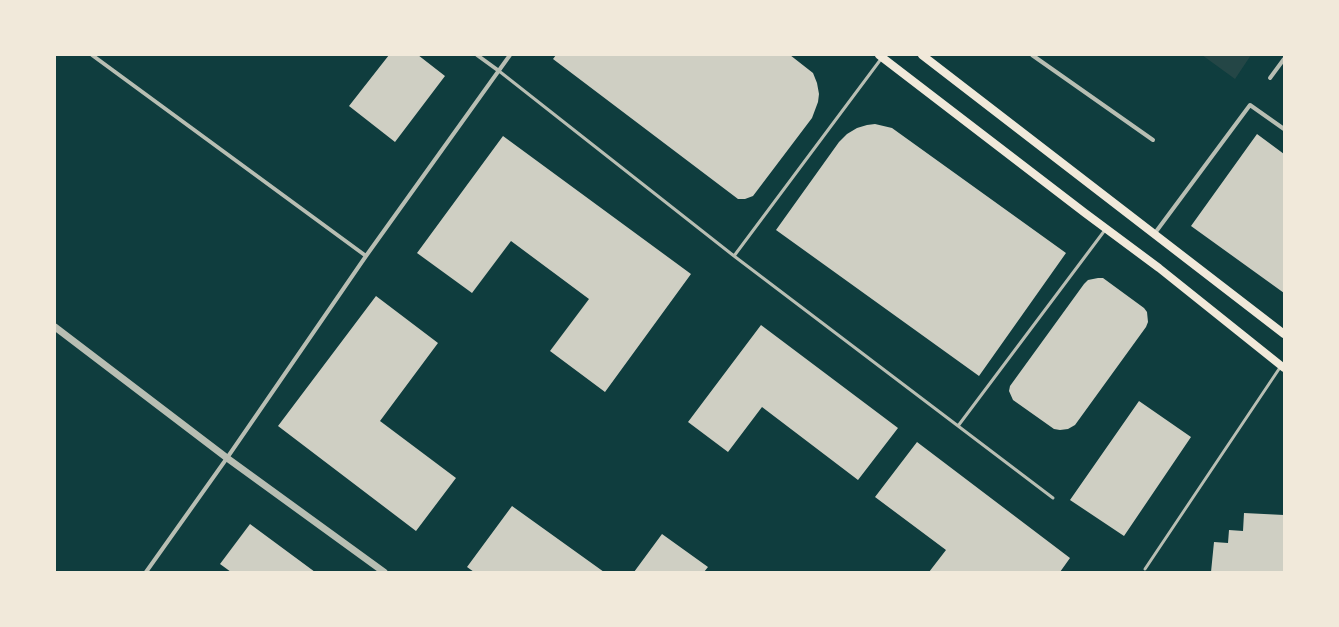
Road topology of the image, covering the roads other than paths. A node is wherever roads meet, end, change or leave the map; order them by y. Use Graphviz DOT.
graph roads {
  1 [pos="92,55"];
  2 [pos="478,55"];
  3 [pos="510,55"];
  4 [pos="922,55"];
  5 [pos="1032,55"];
  6 [pos="881,56"];
  7 [pos="1284,59"];
  8 [pos="499,71"];
  9 [pos="1270,78"];
  10 [pos="1284,129"];
  11 [pos="1153,140"];
  12 [pos="1106,229"];
  13 [pos="1154,233"];
  14 [pos="366,256"];
  15 [pos="734,256"];
  16 [pos="55,327"];
  17 [pos="1284,334"];
  18 [pos="1283,365"];
  19 [pos="958,426"];
  20 [pos="227,458"];
  21 [pos="1053,498"];
  22 [pos="1145,569"];
  23 [pos="146,572"];
  24 [pos="384,572"];
  1 -- 14 [label="street"];
  2 -- 8 [label="street"];
  3 -- 8 [label="street"];
  4 -- 13 [label="main road"];
  5 -- 11 [label="street"];
  6 -- 12 [label="main road"];
  6 -- 15 [label="lane"];
  7 -- 9 [label="street"];
  8 -- 14 [label="street"];
  8 -- 15 [label="lane"];
  10 -- 13 [label="street"];
  12 -- 18 [label="main road"];
  12 -- 19 [label="lane"];
  13 -- 17 [label="main road"];
  14 -- 20 [label="street"];
  15 -- 19 [label="lane"];
  16 -- 20 [label="street"];
  18 -- 22 [label="lane"];
  19 -- 21 [label="lane"];
  20 -- 23 [label="street"];
  20 -- 24 [label="street"];
}
